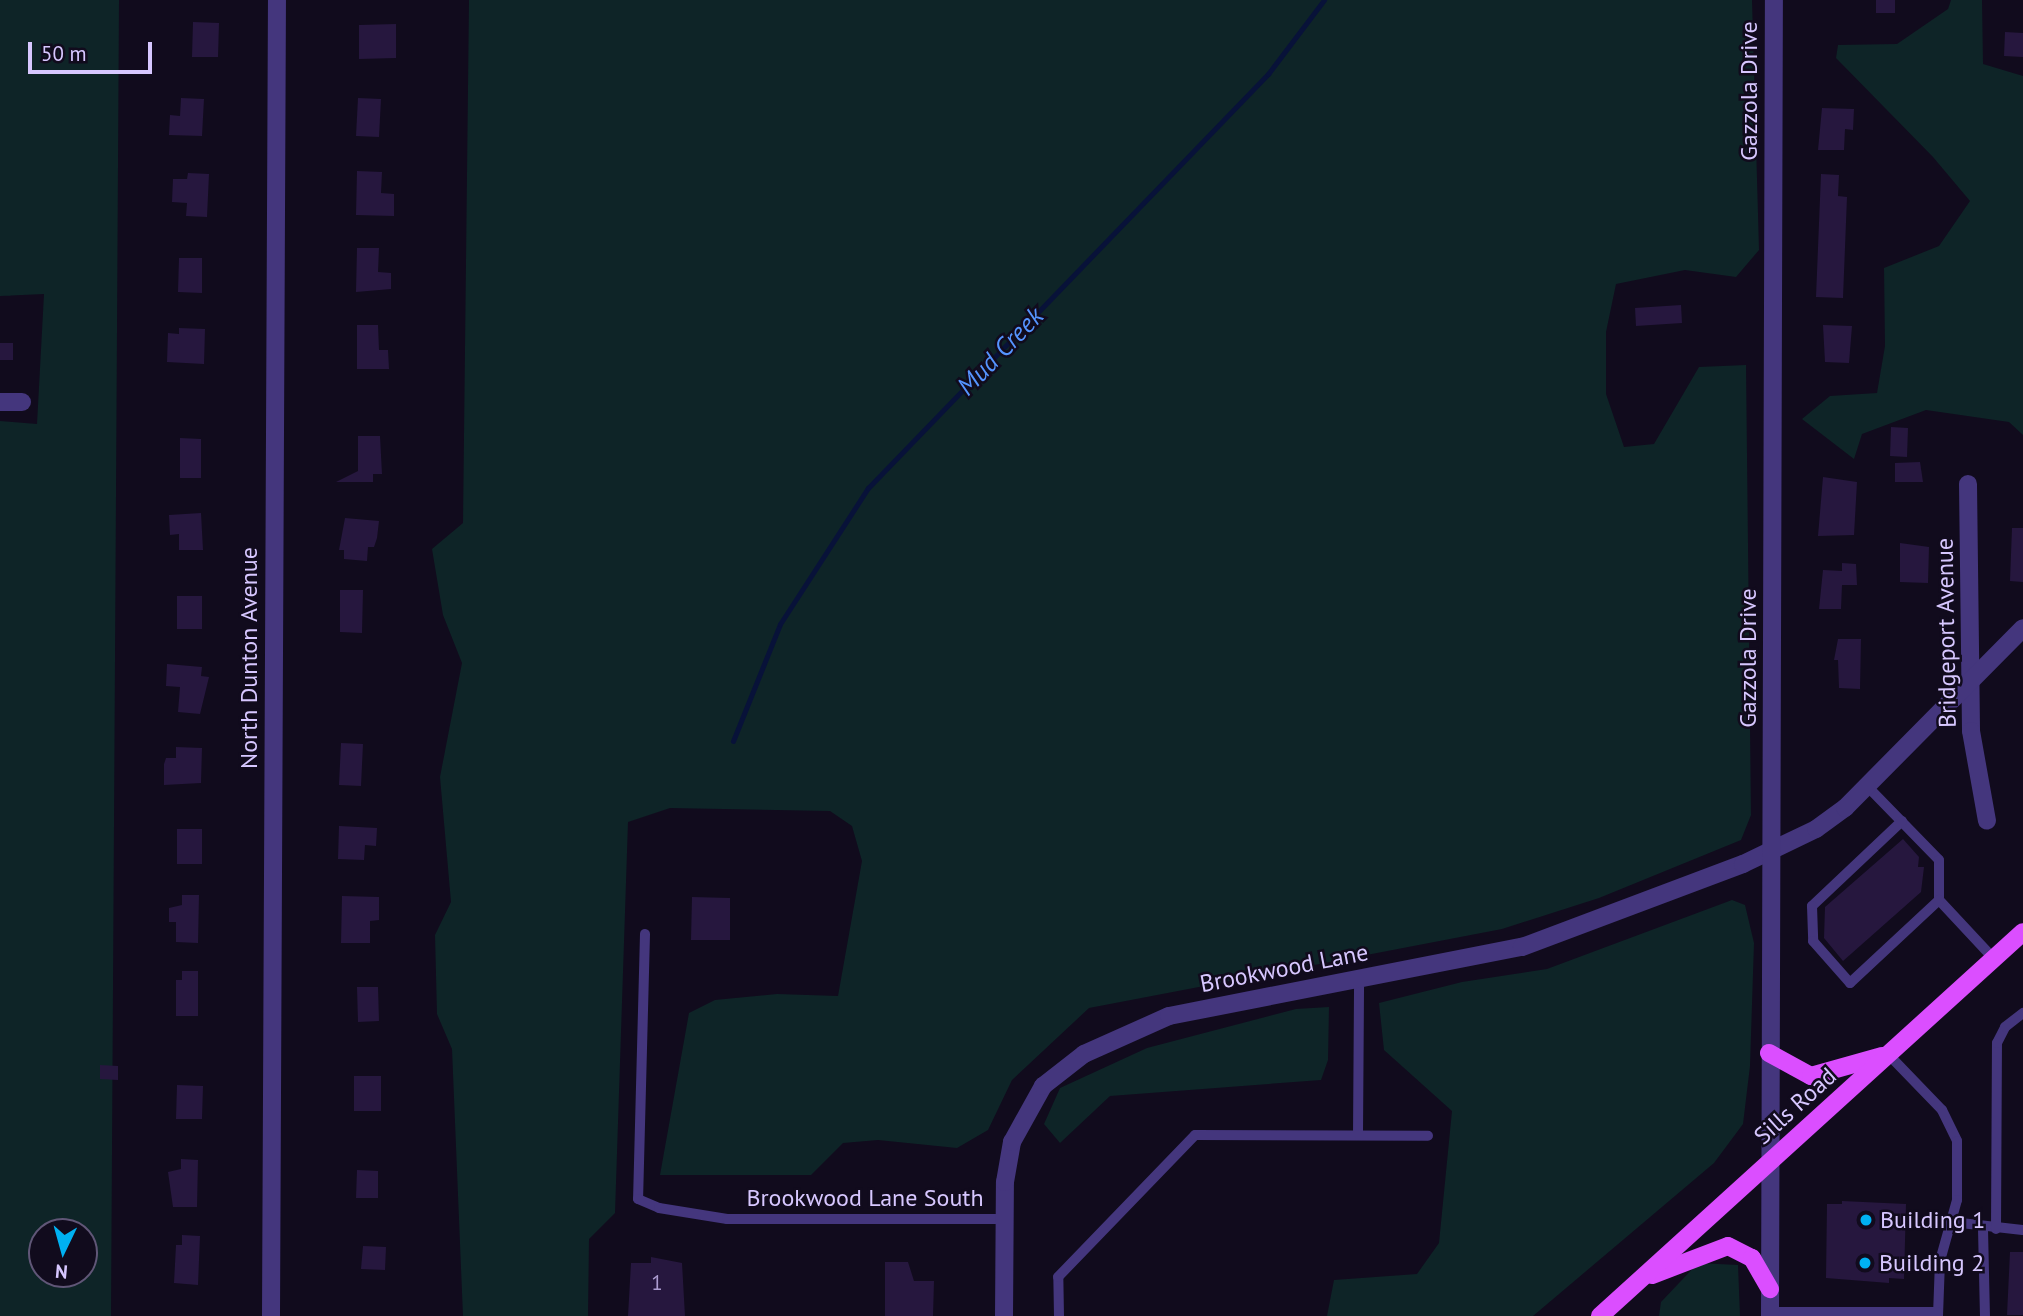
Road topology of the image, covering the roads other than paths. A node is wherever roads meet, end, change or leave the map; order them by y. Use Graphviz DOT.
graph roads {
  1 [pos="276,0"];
  2 [pos="1774,0"];
  3 [pos="0,402"];
  4 [pos="22,402"];
  5 [pos="1968,484"];
  6 [pos="2023,628"];
  7 [pos="1971,681"];
  8 [pos="1867,786"];
  9 [pos="1902,821"];
  10 [pos="1987,821"];
  11 [pos="1772,849"];
  12 [pos="1939,900"];
  13 [pos="2023,932"];
  14 [pos="645,934"];
  15 [pos="1994,959"];
  16 [pos="1359,978"];
  17 [pos="2023,1013"];
  18 [pos="1769,1053"];
  19 [pos="1888,1054"];
  20 [pos="1358,1135"];
  21 [pos="1429,1136"];
  22 [pos="1769,1163"];
  23 [pos="1003,1219"];
  24 [pos="1952,1222"];
  25 [pos="1983,1228"];
  26 [pos="1996,1229"];
  27 [pos="2023,1230"];
  28 [pos="1639,1280"];
  29 [pos="1770,1289"];
  30 [pos="1770,1314"];
  31 [pos="1938,1314"];
  32 [pos="271,1316"];
  33 [pos="1004,1316"];
  34 [pos="1059,1316"];
  35 [pos="1600,1316"];
  36 [pos="1985,1316"];
  1 -- 32 [label="street, North Dunton Avenue"];
  2 -- 11 [label="street, Gazzola Drive"];
  3 -- 4 [label="street"];
  5 -- 7 [label="street, Bridgeport Avenue"];
  6 -- 7 [label="street, Brookwood Lane"];
  7 -- 8 [label="street, Brookwood Lane"];
  7 -- 10 [label="street, Bridgeport Avenue"];
  8 -- 9 [label="lane"];
  8 -- 11 [label="street, Brookwood Lane"];
  9 -- 12 [label="lane"];
  9 -- 12 [label="lane"];
  11 -- 16 [label="street, Brookwood Lane"];
  11 -- 18 [label="street, Gazzola Drive"];
  12 -- 15 [label="lane"];
  13 -- 15 [label="main road, Sills Road"];
  14 -- 23 [label="lane, Brookwood Lane South"];
  15 -- 19 [label="main road, Sills Road"];
  16 -- 20 [label="lane"];
  16 -- 23 [label="street, Brookwood Lane"];
  17 -- 26 [label="lane"];
  18 -- 19 [label="main road"];
  18 -- 22 [label="street, Gazzola Drive"];
  19 -- 22 [label="main road, Sills Road"];
  19 -- 24 [label="lane"];
  20 -- 21 [label="lane"];
  20 -- 34 [label="lane"];
  22 -- 28 [label="main road, Sills Road"];
  22 -- 29 [label="street, Gazzola Drive"];
  23 -- 33 [label="street, Brookwood Lane"];
  24 -- 25 [label="lane"];
  24 -- 31 [label="lane"];
  25 -- 26 [label="lane"];
  25 -- 36 [label="lane"];
  26 -- 27 [label="lane"];
  28 -- 29 [label="main road"];
  28 -- 35 [label="main road, Sills Road"];
  29 -- 30 [label="street, Gazzola Drive"];
  30 -- 31 [label="lane"];
}
